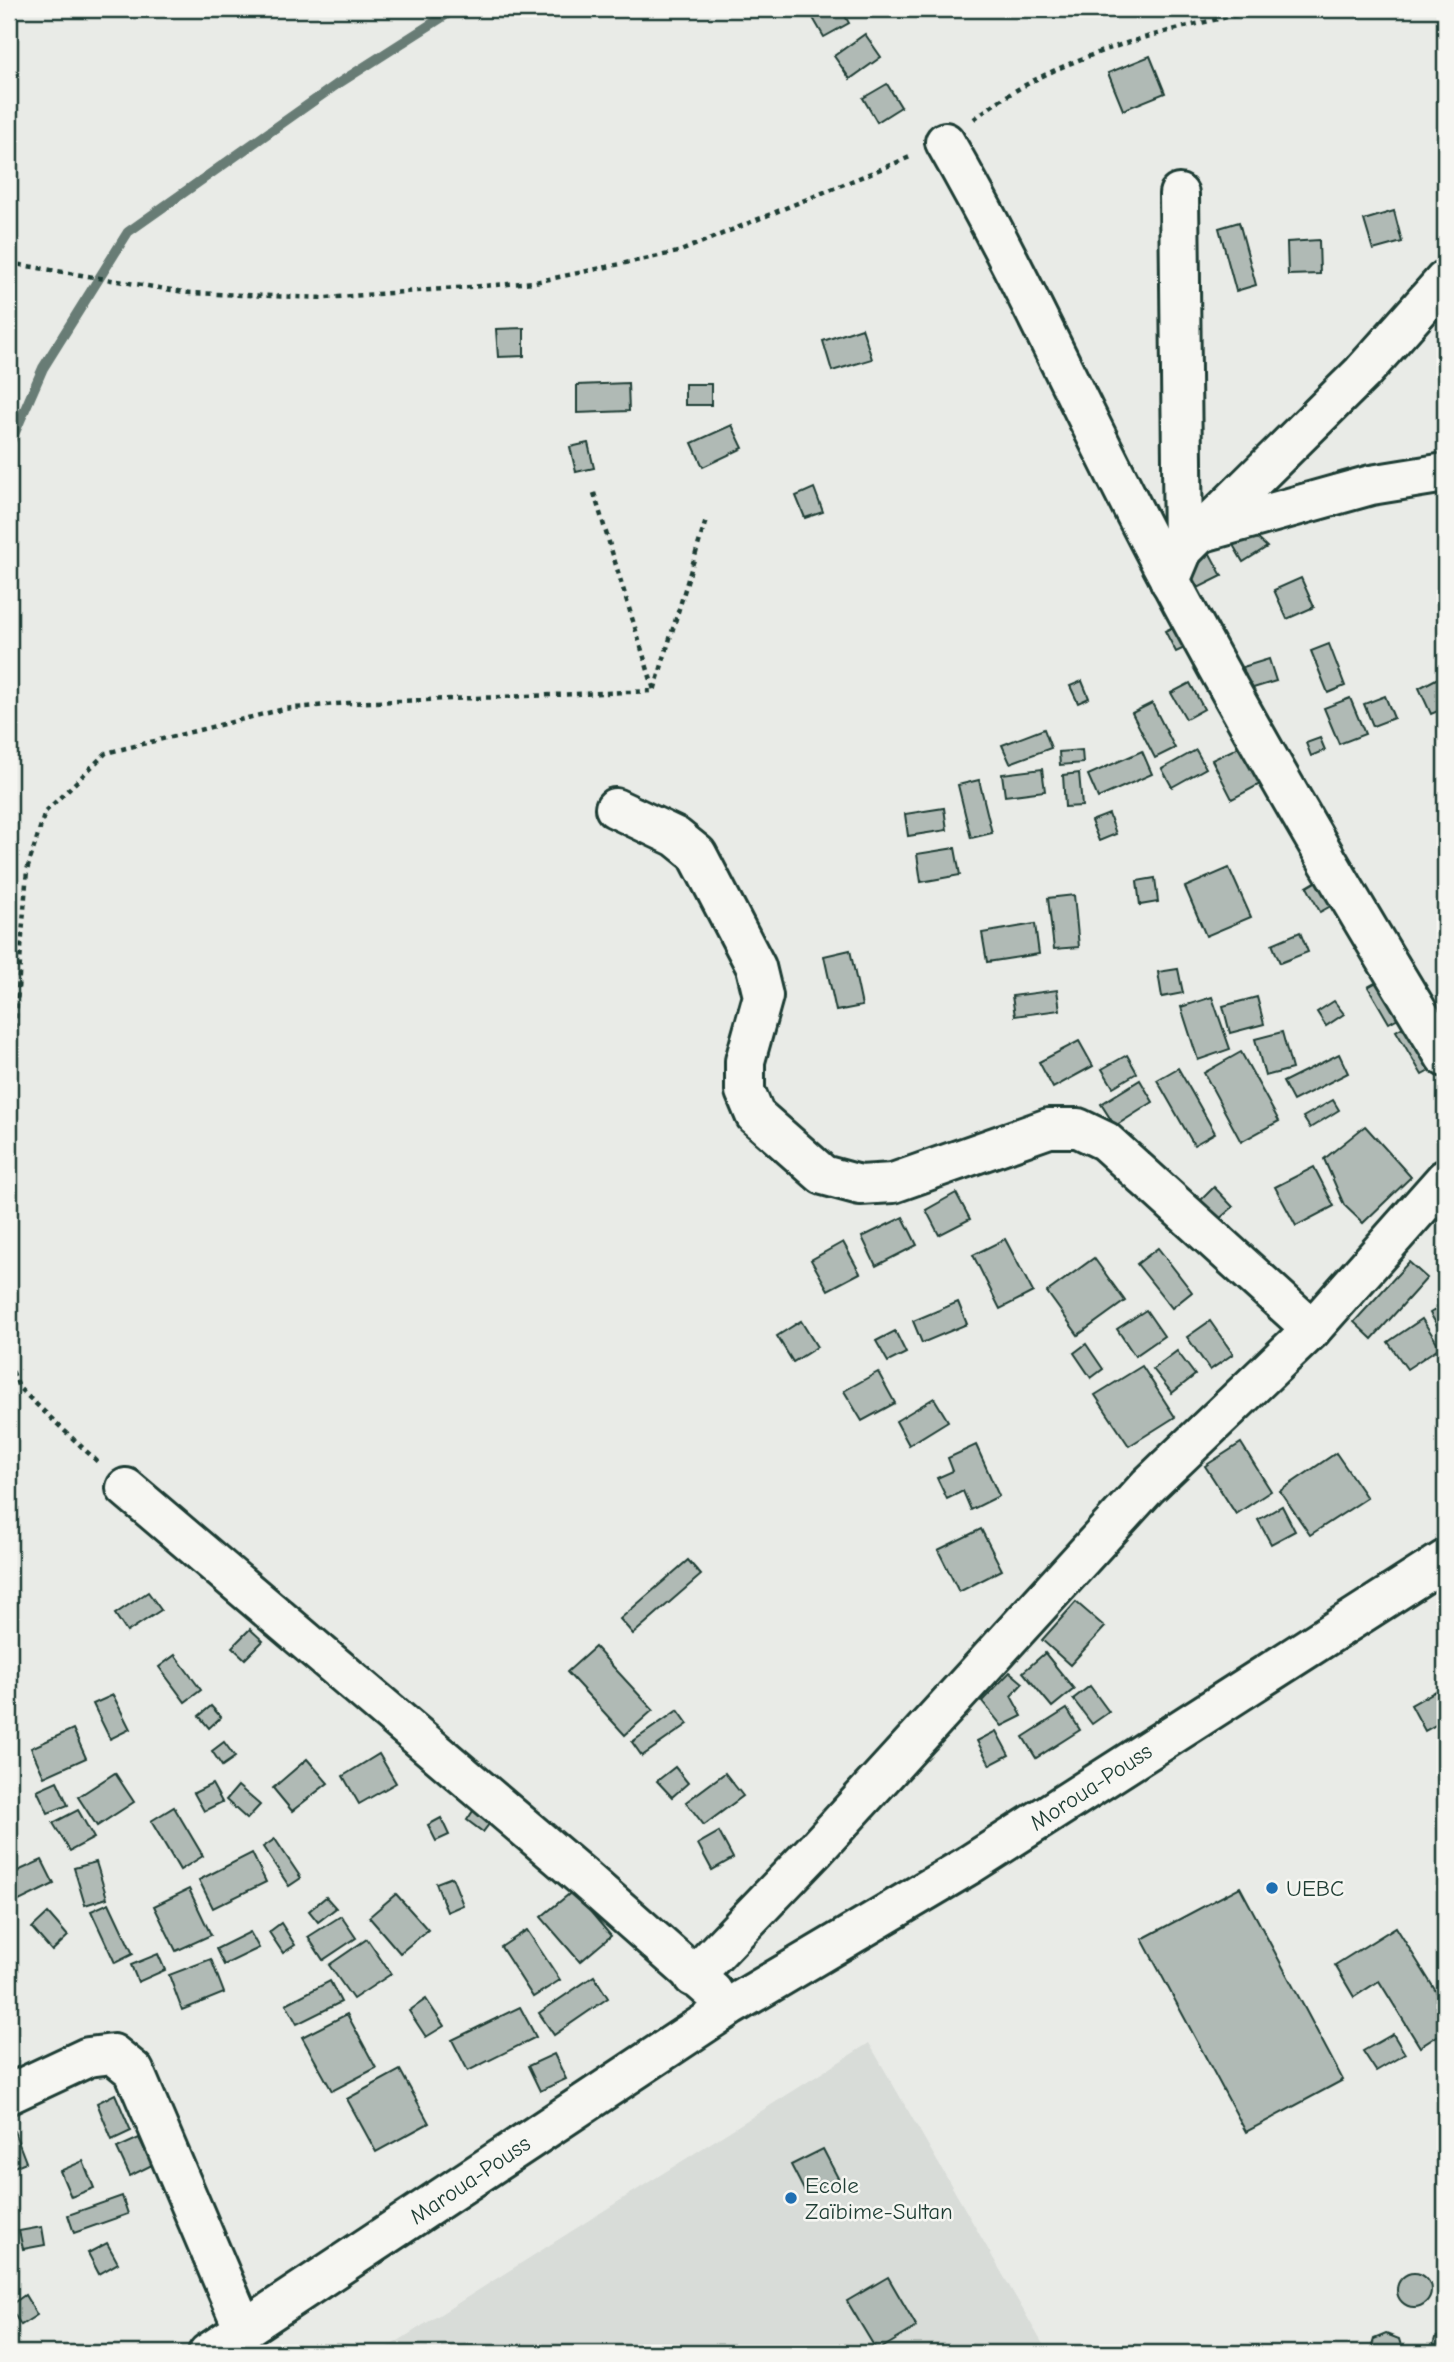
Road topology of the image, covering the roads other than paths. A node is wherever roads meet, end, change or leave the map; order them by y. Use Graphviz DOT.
graph roads {
  1 [pos="945,142"];
  2 [pos="1180,194"];
  3 [pos="1445,280"];
  4 [pos="1445,473"];
  5 [pos="1185,554"];
  6 [pos="615,808"];
  7 [pos="1445,1057"];
  8 [pos="1445,1179"];
  9 [pos="1312,1329"];
  10 [pos="127,1488"];
  11 [pos="1445,1560"];
  12 [pos="693,1977"];
  13 [pos="731,2006"];
  14 [pos="9,2094"];
  15 [pos="244,2330"];
  16 [pos="208,2353"];
  1 -- 5 [label="street"];
  2 -- 5 [label="street"];
  3 -- 5 [label="street"];
  4 -- 5 [label="street"];
  5 -- 7 [label="street"];
  6 -- 9 [label="street"];
  8 -- 9 [label="street"];
  9 -- 12 [label="street"];
  10 -- 12 [label="street"];
  11 -- 13 [label="street, Moroua-Pouss"];
  12 -- 13 [label="street"];
  13 -- 15 [label="street, Maroua-Pouss"];
  14 -- 15 [label="street"];
  15 -- 16 [label="street, Maroua-Pouss"];
}
